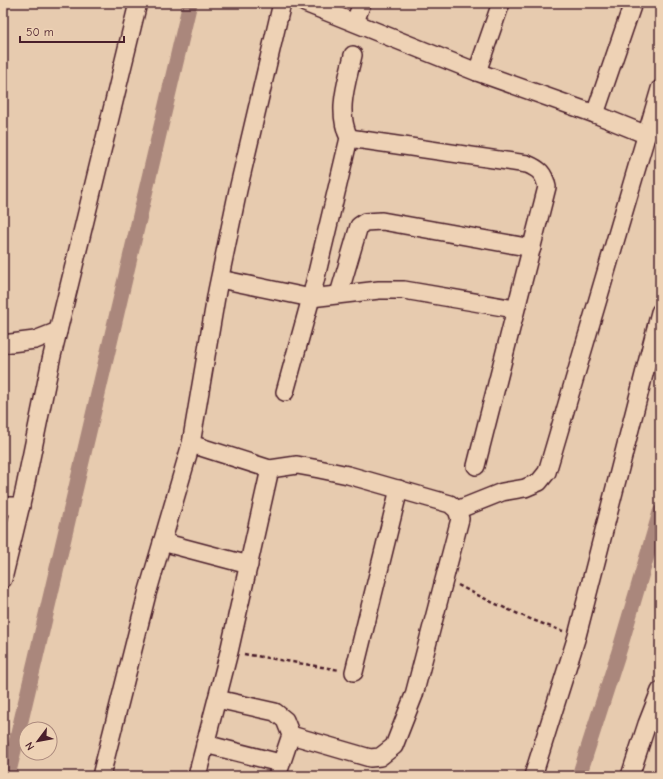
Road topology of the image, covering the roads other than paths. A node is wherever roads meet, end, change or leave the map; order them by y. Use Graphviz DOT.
graph roads {
  1 [pos="138,3"];
  2 [pos="282,3"];
  3 [pos="305,3"];
  4 [pos="362,3"];
  5 [pos="501,3"];
  6 [pos="633,3"];
  7 [pos="355,22"];
  8 [pos="353,55"];
  9 [pos="477,72"];
  10 [pos="660,89"];
  11 [pos="595,114"];
  12 [pos="647,134"];
  13 [pos="349,138"];
  14 [pos="532,248"];
  15 [pos="220,279"];
  16 [pos="339,294"];
  17 [pos="311,298"];
  18 [pos="515,309"];
  19 [pos="660,312"];
  20 [pos="58,331"];
  21 [pos="3,344"];
  22 [pos="285,392"];
  23 [pos="191,444"];
  24 [pos="476,466"];
  25 [pos="270,469"];
  26 [pos="399,489"];
  27 [pos="3,506"];
  28 [pos="20,506"];
  29 [pos="457,510"];
  30 [pos="162,542"];
  31 [pos="249,565"];
  32 [pos="3,579"];
  33 [pos="354,672"];
  34 [pos="660,691"];
  35 [pos="217,699"];
  36 [pos="291,735"];
  37 [pos="205,744"];
  38 [pos="278,770"];
  39 [pos="101,776"];
  40 [pos="197,776"];
  41 [pos="533,776"];
  42 [pos="630,776"];
  1 -- 20 [label="street"];
  2 -- 15 [label="street"];
  3 -- 7 [label="street"];
  4 -- 7 [label="street"];
  5 -- 9 [label="street"];
  6 -- 11 [label="street"];
  7 -- 9 [label="street"];
  8 -- 13 [label="street"];
  9 -- 11 [label="street"];
  10 -- 12 [label="street"];
  11 -- 12 [label="street"];
  12 -- 29 [label="street"];
  13 -- 14 [label="street"];
  13 -- 17 [label="street"];
  14 -- 16 [label="street"];
  14 -- 18 [label="street"];
  15 -- 17 [label="street"];
  15 -- 23 [label="street"];
  16 -- 17 [label="street"];
  16 -- 18 [label="street"];
  17 -- 22 [label="street"];
  18 -- 24 [label="street"];
  19 -- 41 [label="street"];
  20 -- 21 [label="street"];
  20 -- 28 [label="street"];
  23 -- 25 [label="street"];
  23 -- 30 [label="street"];
  25 -- 26 [label="street"];
  25 -- 31 [label="street"];
  26 -- 29 [label="street"];
  26 -- 33 [label="street"];
  27 -- 28 [label="street"];
  28 -- 32 [label="street"];
  29 -- 36 [label="street"];
  30 -- 31 [label="street"];
  30 -- 39 [label="street"];
  31 -- 35 [label="street"];
  34 -- 42 [label="street"];
  35 -- 36 [label="street"];
  35 -- 37 [label="street"];
  36 -- 38 [label="street"];
  37 -- 38 [label="street"];
  37 -- 40 [label="street"];
}
